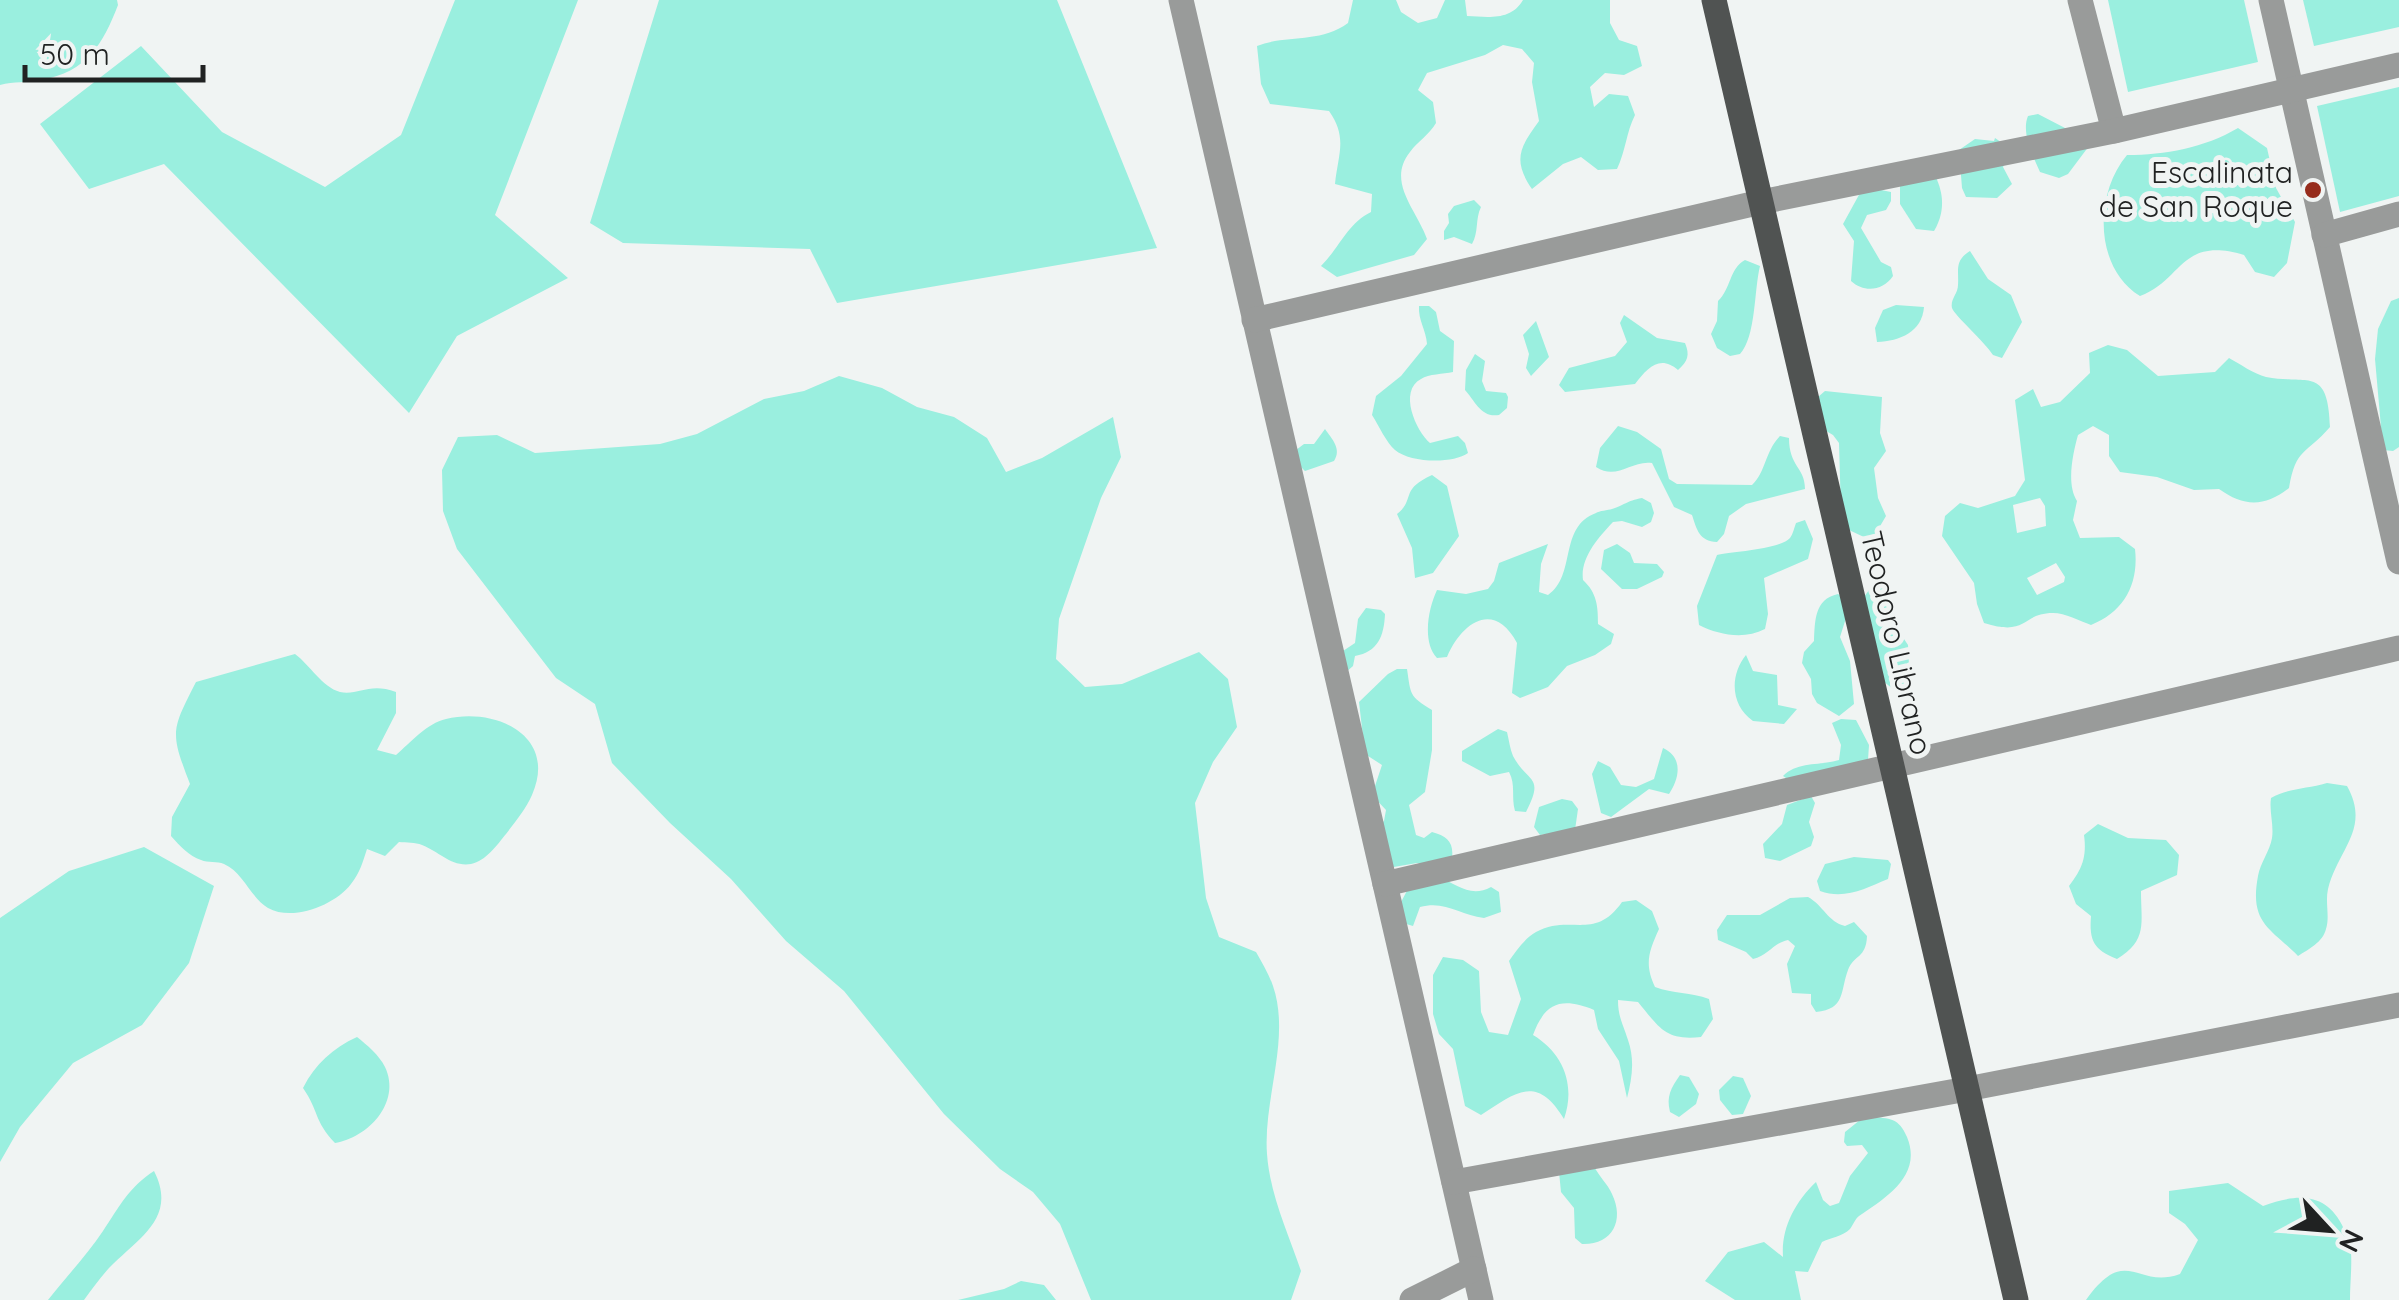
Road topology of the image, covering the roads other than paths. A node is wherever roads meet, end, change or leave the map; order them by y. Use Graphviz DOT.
graph roads {
  1 [pos="1181,0"];
  2 [pos="1714,0"];
  3 [pos="2080,0"];
  4 [pos="2271,0"];
  5 [pos="2399,66"];
  6 [pos="2293,91"];
  7 [pos="2114,130"];
  8 [pos="1762,202"];
  9 [pos="2399,214"];
  10 [pos="2324,235"];
  11 [pos="1254,320"];
  12 [pos="2399,562"];
  13 [pos="2399,648"];
  14 [pos="1891,766"];
  15 [pos="1385,884"];
  16 [pos="2399,1005"];
  17 [pos="1967,1089"];
  18 [pos="1454,1182"];
  19 [pos="1474,1269"];
  20 [pos="1412,1300"];
  21 [pos="1482,1300"];
  22 [pos="2016,1300"];
  1 -- 11 [label="street"];
  2 -- 8 [label="main road, Teodoro Librano"];
  3 -- 7 [label="street"];
  4 -- 6 [label="street"];
  5 -- 6 [label="street"];
  6 -- 7 [label="street"];
  6 -- 10 [label="street"];
  7 -- 8 [label="street"];
  8 -- 11 [label="street"];
  8 -- 14 [label="main road, Teodoro Librano"];
  9 -- 10 [label="street"];
  10 -- 12 [label="street"];
  11 -- 15 [label="street"];
  13 -- 14 [label="street"];
  14 -- 15 [label="street"];
  14 -- 17 [label="main road, Teodoro Librano"];
  15 -- 18 [label="street"];
  16 -- 17 [label="street"];
  17 -- 18 [label="street"];
  17 -- 22 [label="main road, Teodoro Librano"];
  18 -- 19 [label="street"];
  19 -- 20 [label="street"];
  19 -- 21 [label="street"];
}
